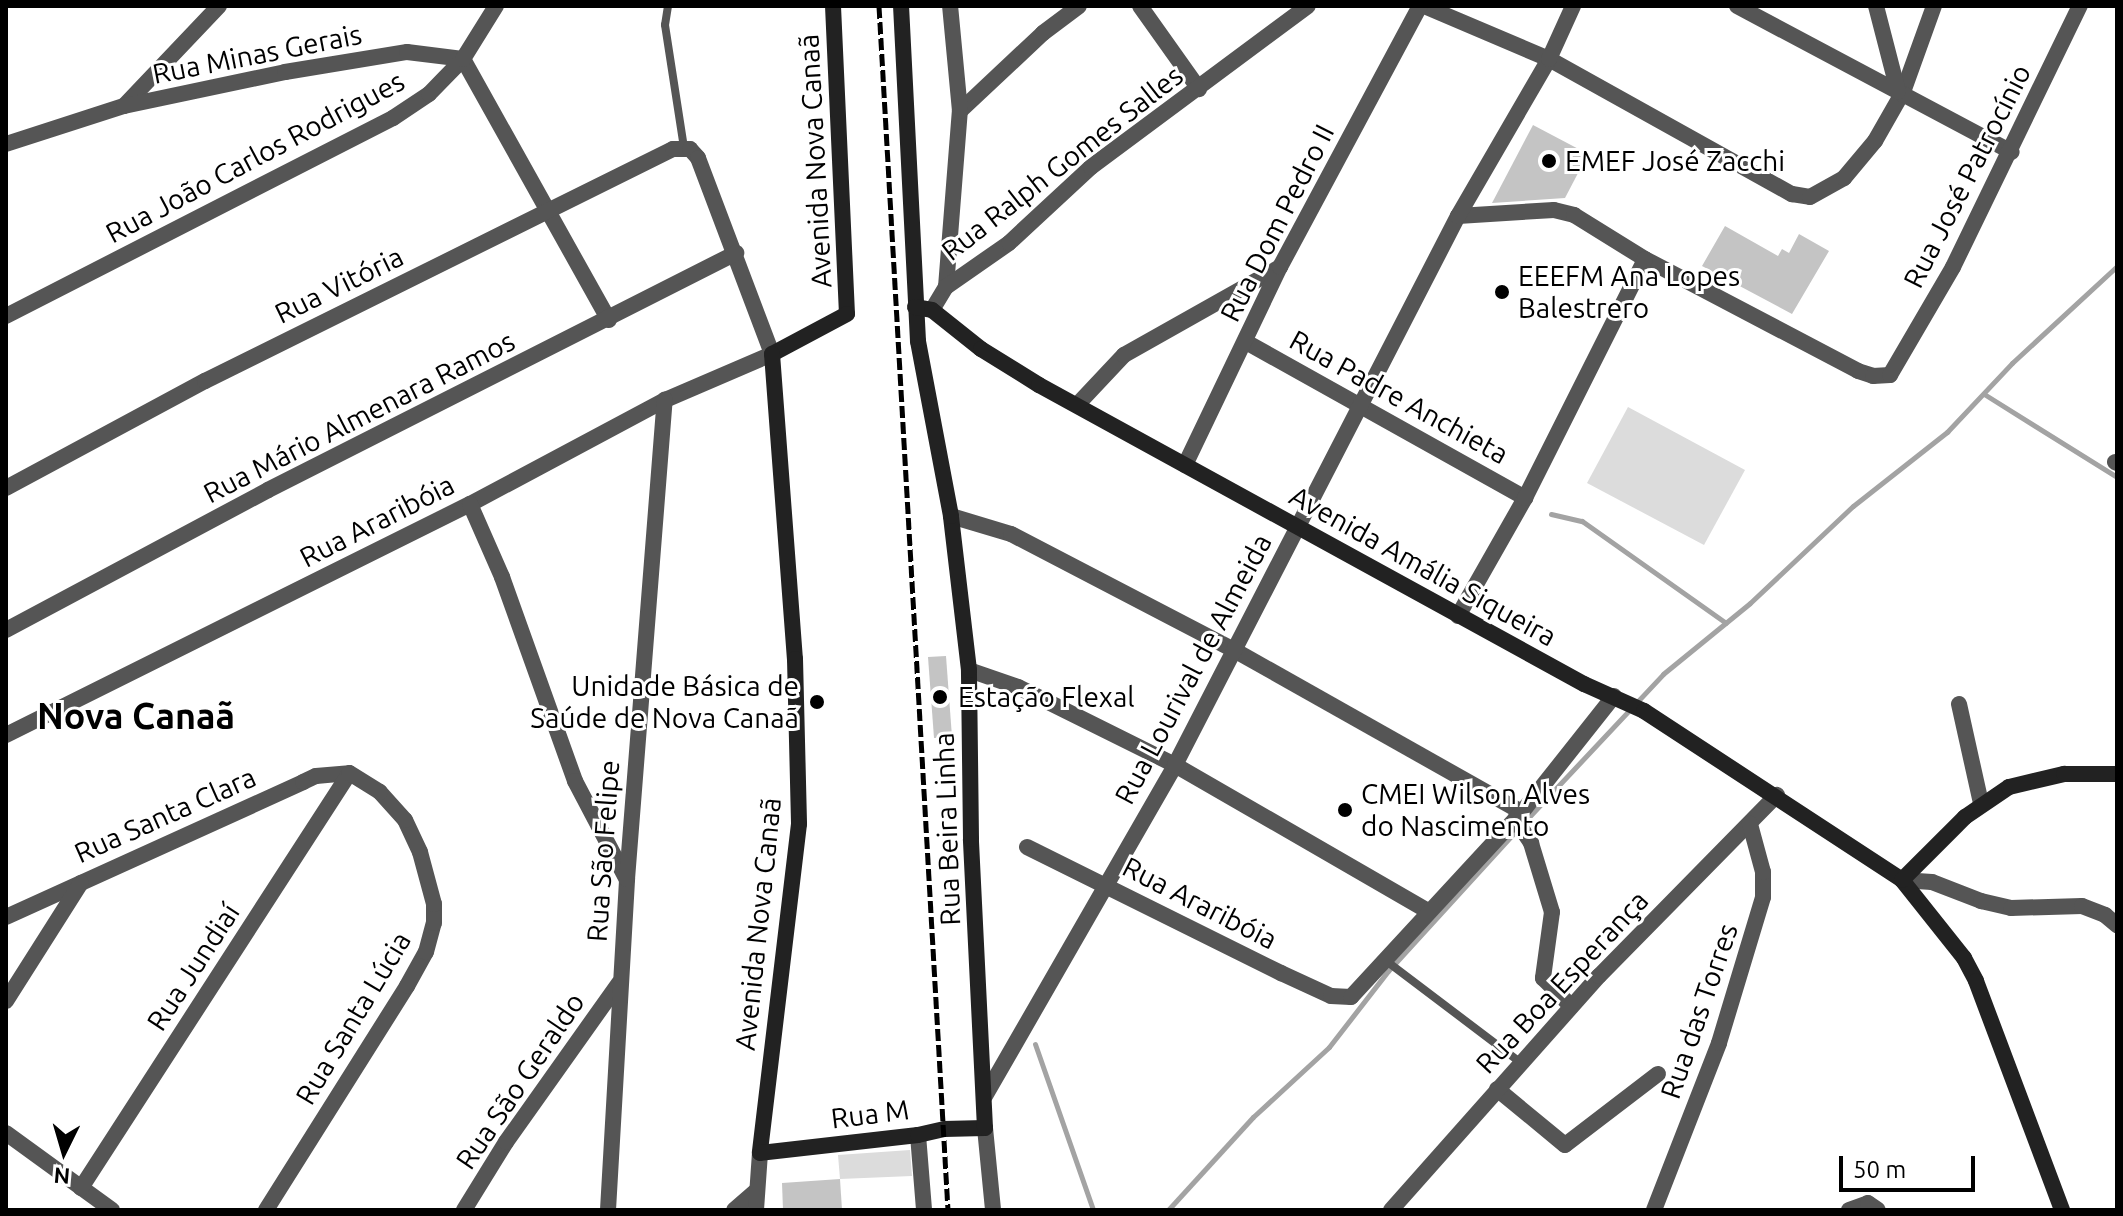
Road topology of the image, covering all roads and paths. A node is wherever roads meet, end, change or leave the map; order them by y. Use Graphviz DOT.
graph roads {
  1 [pos="219,6"];
  2 [pos="496,6"];
  3 [pos="668,6"];
  4 [pos="833,6"];
  5 [pos="901,6"];
  6 [pos="950,6"];
  7 [pos="1079,6"];
  8 [pos="1140,6"];
  9 [pos="1308,6"];
  10 [pos="1422,6"];
  11 [pos="1573,6"];
  12 [pos="1737,6"];
  13 [pos="1876,6"];
  14 [pos="1934,6"];
  15 [pos="2080,6"];
  16 [pos="463,59"];
  17 [pos="1549,59"];
  18 [pos="1199,89"];
  19 [pos="1900,92"];
  20 [pos="124,106"];
  21 [pos="960,111"];
  22 [pos="6,144"];
  23 [pos="2012,152"];
  24 [pos="691,153"];
  25 [pos="548,211"];
  26 [pos="1458,216"];
  27 [pos="736,253"];
  28 [pos="1645,259"];
  29 [pos="1280,267"];
  30 [pos="946,287"];
  31 [pos="924,308"];
  32 [pos="6,316"];
  33 [pos="609,320"];
  34 [pos="1246,342"];
  35 [pos="772,354"];
  36 [pos="665,400"];
  37 [pos="1361,403"];
  38 [pos="1077,405"];
  39 [pos="1185,465"];
  40 [pos="6,488"];
  41 [pos="1525,498"];
  42 [pos="470,504"];
  43 [pos="951,516"];
  44 [pos="1298,527"];
  45 [pos="1458,616"];
  46 [pos="6,630"];
  47 [pos="1234,650"];
  48 [pos="969,670"];
  49 [pos="1617,698"];
  50 [pos="1959,704"];
  51 [pos="6,735"];
  52 [pos="1175,765"];
  53 [pos="349,773"];
  54 [pos="2117,774"];
  55 [pos="1777,795"];
  56 [pos="1981,803"];
  57 [pos="1519,815"];
  58 [pos="1750,824"];
  59 [pos="1027,847"];
  60 [pos="627,879"];
  61 [pos="1902,880"];
  62 [pos="82,881"];
  63 [pos="1106,884"];
  64 [pos="1428,911"];
  65 [pos="6,917"];
  66 [pos="2117,925"];
  67 [pos="1385,960"];
  68 [pos="619,982"];
  69 [pos="6,1001"];
  70 [pos="1571,1006"];
  71 [pos="1520,1062"];
  72 [pos="1658,1074"];
  73 [pos="1497,1089"];
  74 [pos="985,1096"];
  75 [pos="985,1128"];
  76 [pos="6,1133"];
  77 [pos="918,1135"];
  78 [pos="760,1153"];
  79 [pos="81,1188"];
  80 [pos="756,1191"];
  81 [pos="112,1210"];
  82 [pos="266,1210"];
  83 [pos="464,1210"];
  84 [pos="608,1210"];
  85 [pos="734,1210"];
  86 [pos="756,1210"];
  87 [pos="924,1210"];
  88 [pos="993,1210"];
  89 [pos="1391,1210"];
  90 [pos="1654,1210"];
  91 [pos="1849,1210"];
  92 [pos="1878,1210"];
  93 [pos="2062,1210"];
  1 -- 20 [label="street"];
  2 -- 16 [label="street, Rua João Carlos Rodrigues"];
  3 -- 24 [label="lane"];
  4 -- 35 [label="street, Avenida Nova Canaã"];
  5 -- 31 [label="street, Rua Beira Linha"];
  6 -- 21 [label="street"];
  7 -- 21 [label="street"];
  8 -- 18 [label="street"];
  9 -- 18 [label="street, Rua Ralph Gomes Salles"];
  10 -- 17 [label="street"];
  10 -- 29 [label="street, Rua Dom Pedro II"];
  11 -- 17 [label="street, Rua Lourival de Almeida"];
  12 -- 19 [label="street"];
  13 -- 19 [label="street"];
  14 -- 19 [label="street"];
  15 -- 23 [label="street, Rua José Patrocínio"];
  16 -- 20 [label="street, Rua Minas Gerais"];
  16 -- 25 [label="street"];
  16 -- 32 [label="street, Rua João Carlos Rodrigues"];
  17 -- 19 [label="street"];
  17 -- 26 [label="street, Rua Lourival de Almeida"];
  18 -- 30 [label="street, Rua Ralph Gomes Salles"];
  19 -- 23 [label="street"];
  20 -- 22 [label="street, Rua Minas Gerais"];
  21 -- 30 [label="street"];
  23 -- 28 [label="street, Rua José Patrocínio"];
  24 -- 25 [label="street, Rua Vitória"];
  24 -- 27 [label="street"];
  25 -- 33 [label="street"];
  25 -- 40 [label="street, Rua Vitória"];
  26 -- 28 [label="street"];
  26 -- 37 [label="street, Rua Lourival de Almeida"];
  27 -- 33 [label="street, Rua Mário Almenara Ramos"];
  27 -- 35 [label="street"];
  28 -- 41 [label="street"];
  29 -- 34 [label="street, Rua Dom Pedro II"];
  29 -- 38 [label="street"];
  30 -- 31 [label="street, Rua Ralph Gomes Salles"];
  31 -- 38 [label="street, Avenida Amália Siqueira"];
  31 -- 43 [label="street, Rua Beira Linha"];
  33 -- 46 [label="street, Rua Mário Almenara Ramos"];
  34 -- 37 [label="street, Rua Padre Anchieta"];
  34 -- 39 [label="street, Rua Dom Pedro II"];
  35 -- 36 [label="street, Rua Araribóia"];
  35 -- 78 [label="street, Avenida Nova Canaã"];
  36 -- 42 [label="street, Rua Araribóia"];
  36 -- 60 [label="street, Rua São Felipe"];
  37 -- 41 [label="street, Rua Padre Anchieta"];
  37 -- 44 [label="street, Rua Lourival de Almeida"];
  38 -- 39 [label="street, Avenida Amália Siqueira"];
  39 -- 44 [label="street, Avenida Amália Siqueira"];
  41 -- 45 [label="street"];
  42 -- 51 [label="street, Rua Araribóia"];
  42 -- 60 [label="street"];
  43 -- 47 [label="street"];
  43 -- 48 [label="street, Rua Beira Linha"];
  44 -- 45 [label="street, Avenida Amália Siqueira"];
  44 -- 47 [label="street, Rua Lourival de Almeida"];
  45 -- 49 [label="street, Avenida Amália Siqueira"];
  47 -- 52 [label="street, Rua Lourival de Almeida"];
  47 -- 57 [label="street"];
  48 -- 52 [label="street"];
  48 -- 74 [label="street, Rua Beira Linha"];
  49 -- 55 [label="street, Avenida Amália Siqueira"];
  49 -- 57 [label="street"];
  50 -- 56 [label="street"];
  52 -- 63 [label="street, Rua Lourival de Almeida"];
  52 -- 64 [label="street"];
  53 -- 62 [label="street, Rua Santa Clara"];
  53 -- 79 [label="street, Rua Jundiaí"];
  53 -- 82 [label="street, Rua Santa Lúcia"];
  54 -- 56 [label="street"];
  55 -- 58 [label="street, Rua Boa Esperança"];
  55 -- 61 [label="street, Avenida Amália Siqueira"];
  56 -- 61 [label="street"];
  57 -- 64 [label="street"];
  57 -- 70 [label="street"];
  58 -- 70 [label="street, Rua Boa Esperança"];
  58 -- 90 [label="street, Rua das Torres"];
  59 -- 63 [label="street, Rua Araribóia"];
  60 -- 68 [label="street, Rua São Felipe"];
  61 -- 66 [label="street"];
  61 -- 93 [label="street, Avenida Amália Siqueira"];
  62 -- 65 [label="street, Rua Santa Clara"];
  62 -- 69 [label="street"];
  63 -- 67 [label="street, Rua Araribóia"];
  63 -- 74 [label="street, Rua Lourival de Almeida"];
  64 -- 67 [label="street"];
  67 -- 71 [label="lane"];
  68 -- 83 [label="street, Rua São Geraldo"];
  68 -- 84 [label="street, Rua São Felipe"];
  70 -- 71 [label="street, Rua Boa Esperança"];
  71 -- 73 [label="street, Rua Boa Esperança"];
  72 -- 73 [label="street"];
  73 -- 89 [label="street, Rua Boa Esperança"];
  74 -- 75 [label="street, Rua Beira Linha"];
  75 -- 77 [label="street, Rua M"];
  75 -- 88 [label="street, Rua Beira Linha"];
  76 -- 79 [label="street"];
  77 -- 78 [label="street, Rua M"];
  77 -- 87 [label="street"];
  78 -- 80 [label="street, Avenida Nova Canaã"];
  79 -- 81 [label="street"];
  80 -- 85 [label="street"];
  80 -- 86 [label="street, Avenida Nova Canaã"];
  91 -- 92 [label="street"];
}
